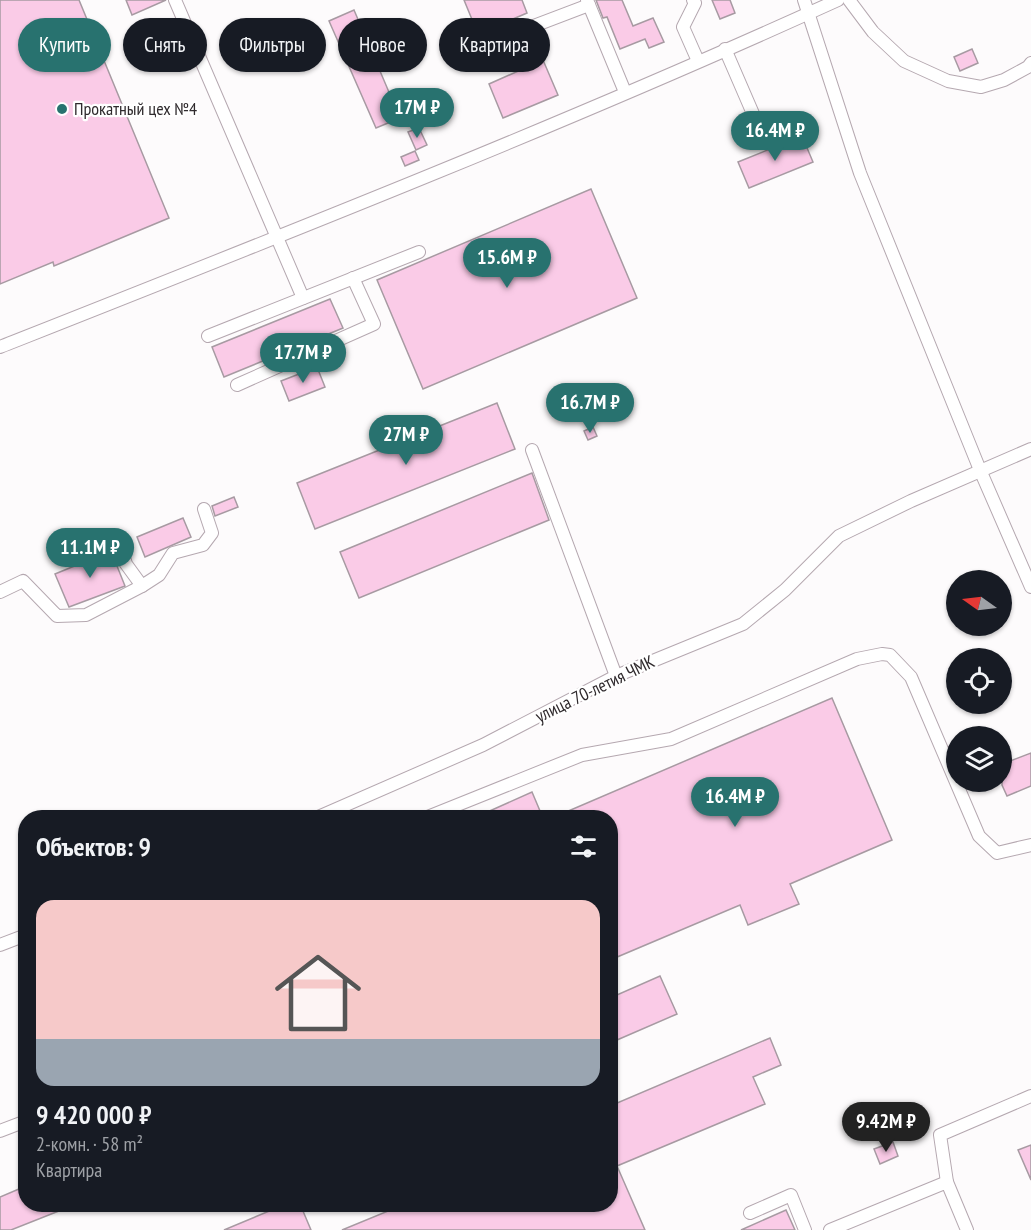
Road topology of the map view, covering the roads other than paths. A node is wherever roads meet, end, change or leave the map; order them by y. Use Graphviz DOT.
graph roads {
  1 [pos="175,0"];
  2 [pos="693,0"];
  3 [pos="804,0"];
  4 [pos="838,0"];
  5 [pos="849,0"];
  6 [pos="588,3"];
  7 [pos="809,13"];
  8 [pos="550,18"];
  9 [pos="725,49"];
  10 [pos="699,61"];
  11 [pos="1031,63"];
  12 [pos="625,92"];
  13 [pos="799,125"];
  14 [pos="278,237"];
  15 [pos="419,252"];
  16 [pos="353,278"];
  17 [pos="303,298"];
  18 [pos="208,336"];
  19 [pos="0,347"];
  20 [pos="237,385"];
  21 [pos="1031,449"];
  22 [pos="532,450"];
  23 [pos="980,470"];
  24 [pos="204,509"];
  25 [pos="120,544"];
  26 [pos="142,586"];
  27 [pos="1031,587"];
  28 [pos="0,592"];
  29 [pos="616,676"];
  30 [pos="334,810"];
  31 [pos="445,810"];
  32 [pos="1031,845"];
  33 [pos="18,938"];
  34 [pos="0,945"];
  35 [pos="1031,1096"];
  36 [pos="18,1124"];
  37 [pos="0,1131"];
  38 [pos="947,1182"];
  39 [pos="750,1213"];
  40 [pos="805,1230"];
  41 [pos="830,1230"];
  42 [pos="967,1230"];
  1 -- 14 [label="street"];
  2 -- 10 [label="street"];
  3 -- 7 [label="street"];
  4 -- 7 [label="street"];
  5 -- 11 [label="street"];
  6 -- 8 [label="street"];
  6 -- 12 [label="street"];
  7 -- 9 [label="street"];
  7 -- 23 [label="street"];
  9 -- 10 [label="street"];
  9 -- 13 [label="street"];
  10 -- 12 [label="street"];
  12 -- 14 [label="street"];
  14 -- 17 [label="street"];
  14 -- 19 [label="street"];
  15 -- 16 [label="street"];
  16 -- 17 [label="street"];
  16 -- 20 [label="street"];
  17 -- 18 [label="street"];
  21 -- 23 [label="street, улица 70-летия ЧМК"];
  22 -- 29 [label="street"];
  23 -- 27 [label="street"];
  23 -- 29 [label="street, улица 70-летия ЧМК"];
  24 -- 26 [label="street"];
  25 -- 26 [label="street"];
  26 -- 28 [label="street"];
  29 -- 30 [label="street, улица 70-летия ЧМК"];
  31 -- 32 [label="street"];
  33 -- 34 [label="street"];
  35 -- 38 [label="street"];
  36 -- 37 [label="street"];
  38 -- 41 [label="street"];
  38 -- 42 [label="street"];
  39 -- 40 [label="street"];
}
